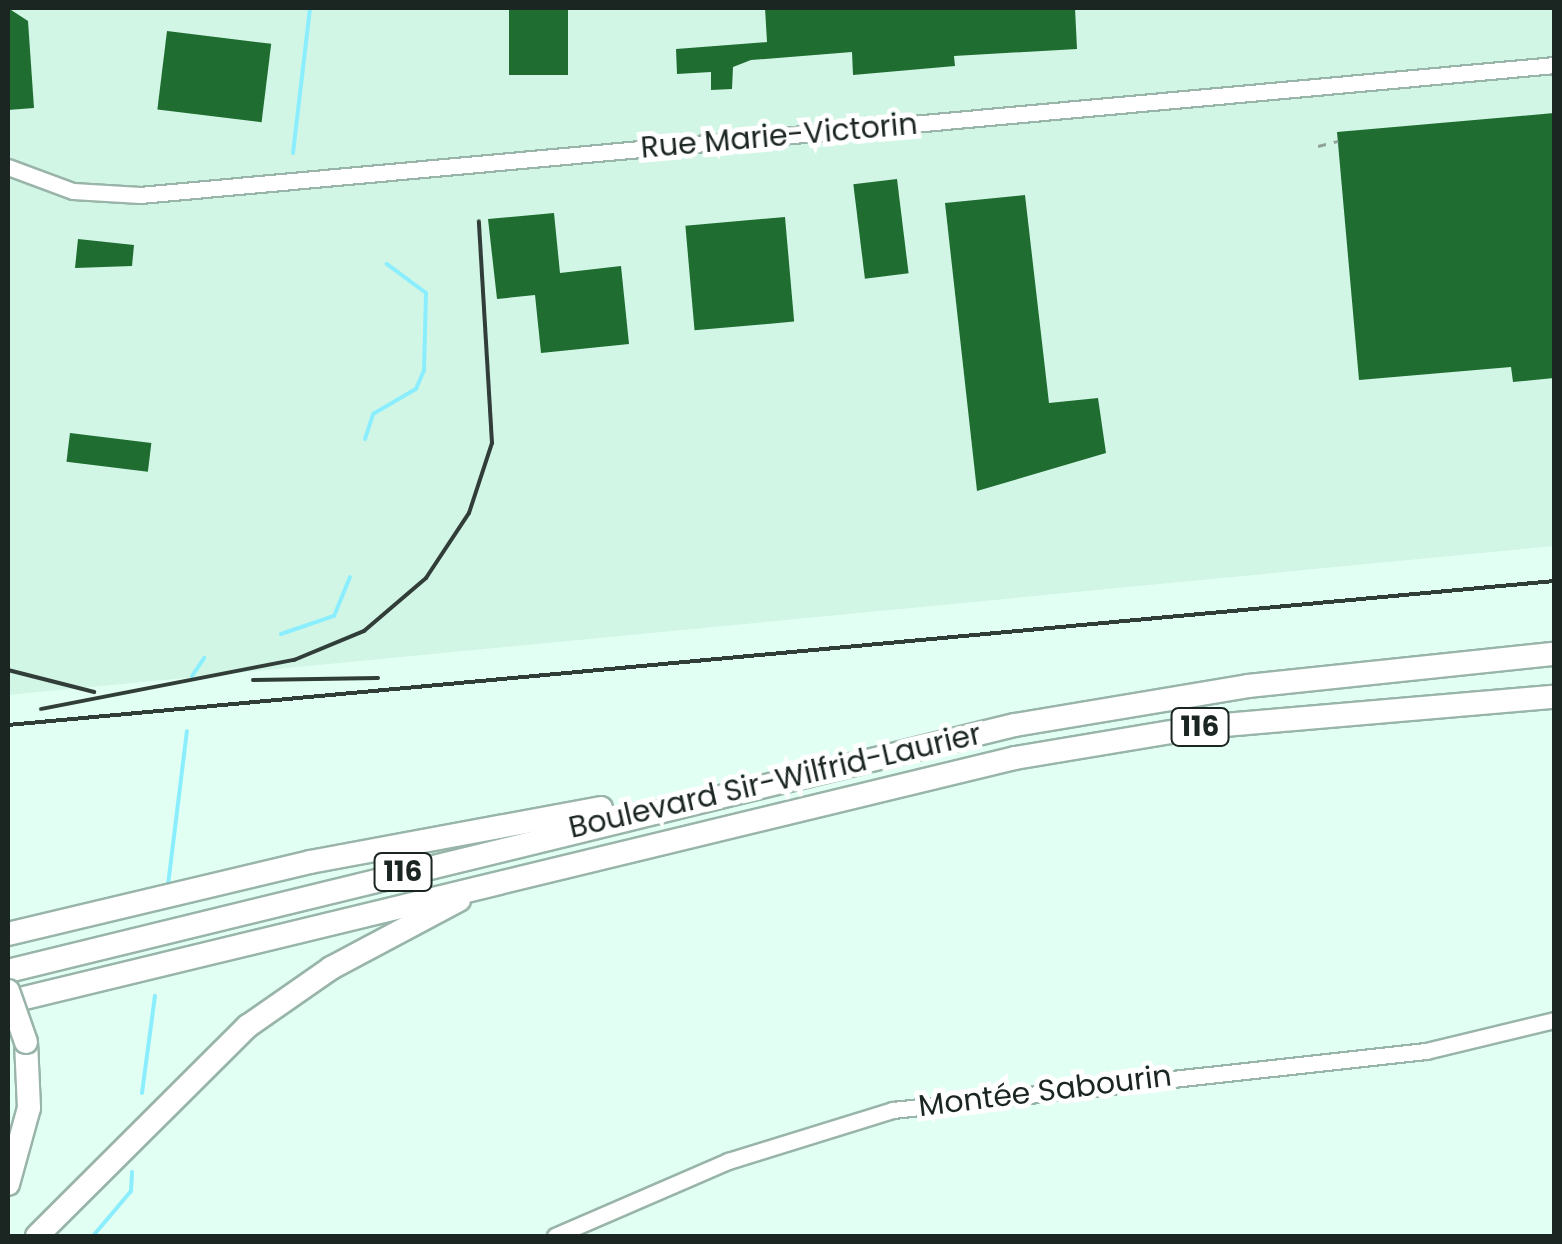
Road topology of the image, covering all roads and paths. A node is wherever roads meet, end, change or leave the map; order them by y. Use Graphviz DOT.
graph roads {
  1 [pos="1554,65"];
  2 [pos="1338,141"];
  3 [pos="1318,146"];
  4 [pos="8,167"];
  5 [pos="1554,654"];
  6 [pos="1554,698"];
  7 [pos="799,772"];
  8 [pos="488,885"];
  9 [pos="8,934"];
  10 [pos="8,970"];
  11 [pos="8,991"];
  12 [pos="8,1002"];
  13 [pos="1554,1020"];
  14 [pos="8,1184"];
  15 [pos="37,1236"];
  16 [pos="555,1236"];
  1 -- 4 [label="street, Rue Marie-Victorin"];
  2 -- 3 [label="path"];
  5 -- 7 [label="highway, Boulevard Sir-Wilfrid-Laurier / 116"];
  6 -- 8 [label="highway, Boulevard Sir-Wilfrid-Laurier / 116"];
  7 -- 9 [label="highway"];
  7 -- 10 [label="highway, Boulevard Sir-Wilfrid-Laurier / 116"];
  8 -- 12 [label="highway, Boulevard Sir-Wilfrid-Laurier / 116"];
  8 -- 15 [label="highway"];
  11 -- 14 [label="highway, bridge"];
  13 -- 16 [label="street, Montée Sabourin"];
}
